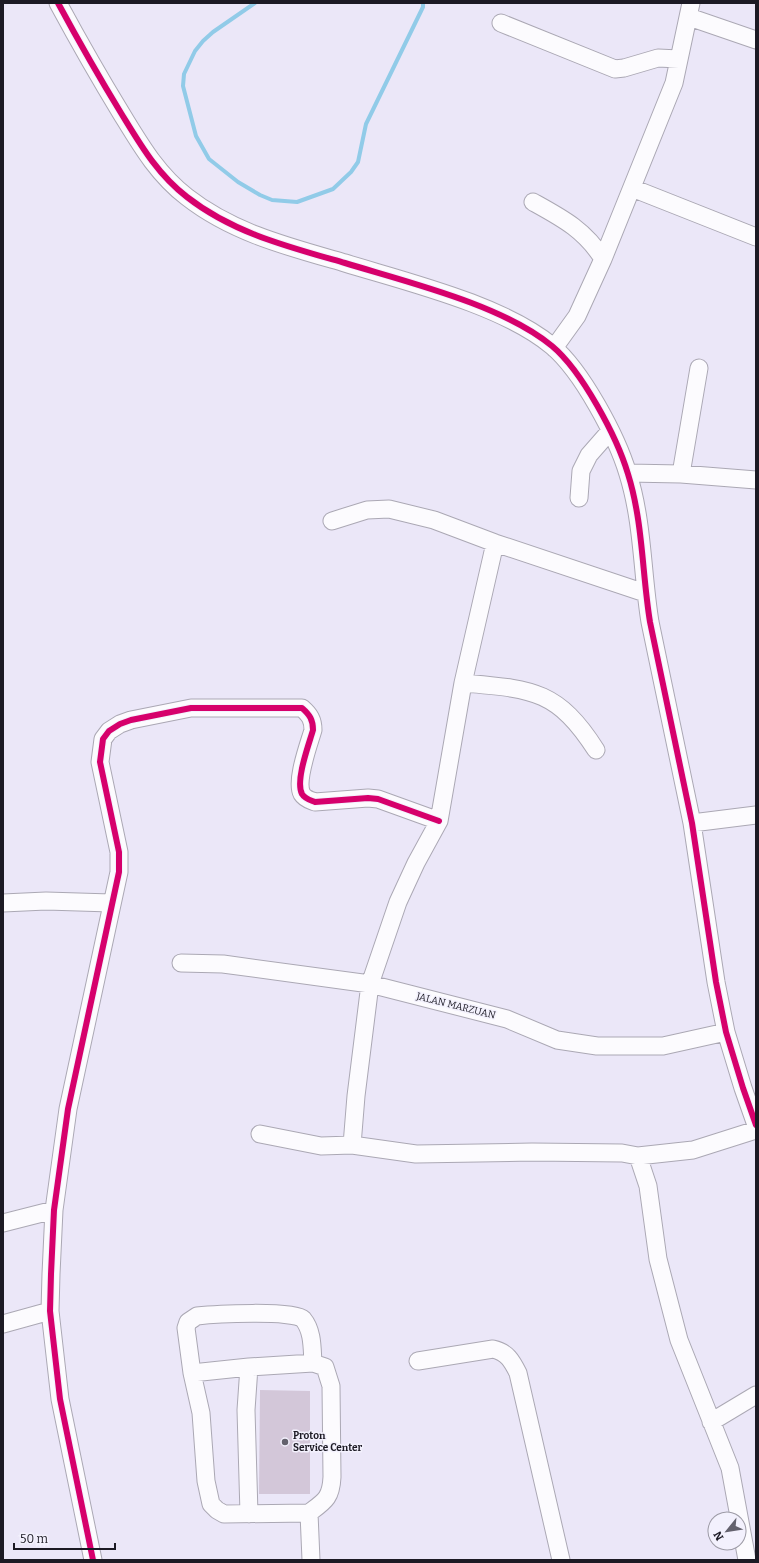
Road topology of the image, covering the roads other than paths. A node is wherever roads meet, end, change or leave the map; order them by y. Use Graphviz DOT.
graph roads {
  1 [pos="58,3"];
  2 [pos="690,10"];
  3 [pos="500,23"];
  4 [pos="756,40"];
  5 [pos="679,59"];
  6 [pos="632,188"];
  7 [pos="533,202"];
  8 [pos="756,237"];
  9 [pos="603,259"];
  10 [pos="554,348"];
  11 [pos="699,368"];
  12 [pos="610,431"];
  13 [pos="628,473"];
  14 [pos="681,474"];
  15 [pos="756,480"];
  16 [pos="579,498"];
  17 [pos="332,521"];
  18 [pos="494,543"];
  19 [pos="645,593"];
  20 [pos="463,683"];
  21 [pos="596,750"];
  22 [pos="756,815"];
  23 [pos="439,821"];
  24 [pos="692,823"];
  25 [pos="3,902"];
  26 [pos="111,903"];
  27 [pos="181,964"];
  28 [pos="370,984"];
  29 [pos="726,1032"];
  30 [pos="756,1125"];
  31 [pos="756,1130"];
  32 [pos="260,1134"];
  33 [pos="352,1145"];
  34 [pos="638,1156"];
  35 [pos="54,1210"];
  36 [pos="3,1223"];
  37 [pos="50,1311"];
  38 [pos="3,1324"];
  39 [pos="418,1361"];
  40 [pos="313,1363"];
  41 [pos="249,1366"];
  42 [pos="192,1373"];
  43 [pos="756,1395"];
  44 [pos="712,1422"];
  45 [pos="309,1512"];
  46 [pos="249,1514"];
  47 [pos="93,1560"];
  48 [pos="311,1560"];
  49 [pos="561,1560"];
  50 [pos="747,1560"];
  1 -- 10 [label="street"];
  2 -- 4 [label="street"];
  2 -- 5 [label="street"];
  3 -- 5 [label="street"];
  5 -- 6 [label="street"];
  6 -- 8 [label="street"];
  6 -- 9 [label="street"];
  7 -- 9 [label="street"];
  9 -- 10 [label="street"];
  10 -- 12 [label="street"];
  11 -- 14 [label="street"];
  12 -- 13 [label="street"];
  12 -- 16 [label="street"];
  13 -- 14 [label="street"];
  13 -- 19 [label="street"];
  14 -- 15 [label="street"];
  17 -- 18 [label="street"];
  18 -- 19 [label="street"];
  18 -- 20 [label="street"];
  19 -- 24 [label="street"];
  20 -- 21 [label="street"];
  20 -- 23 [label="street"];
  22 -- 24 [label="street"];
  23 -- 26 [label="street"];
  23 -- 28 [label="street"];
  24 -- 29 [label="street"];
  25 -- 26 [label="street"];
  26 -- 35 [label="street"];
  27 -- 28 [label="street, JALAN MARZUAN"];
  28 -- 29 [label="street, JALAN MARZUAN"];
  28 -- 33 [label="street"];
  29 -- 30 [label="street"];
  31 -- 34 [label="street"];
  32 -- 33 [label="street"];
  33 -- 34 [label="street"];
  34 -- 44 [label="street"];
  35 -- 36 [label="street"];
  35 -- 37 [label="street"];
  37 -- 38 [label="street"];
  37 -- 47 [label="street"];
  39 -- 49 [label="street"];
  40 -- 41 [label="street"];
  40 -- 42 [label="street"];
  40 -- 45 [label="street"];
  41 -- 42 [label="street"];
  41 -- 46 [label="street"];
  42 -- 46 [label="street"];
  43 -- 44 [label="street"];
  44 -- 50 [label="street"];
  45 -- 46 [label="street"];
  45 -- 48 [label="street"];
}
